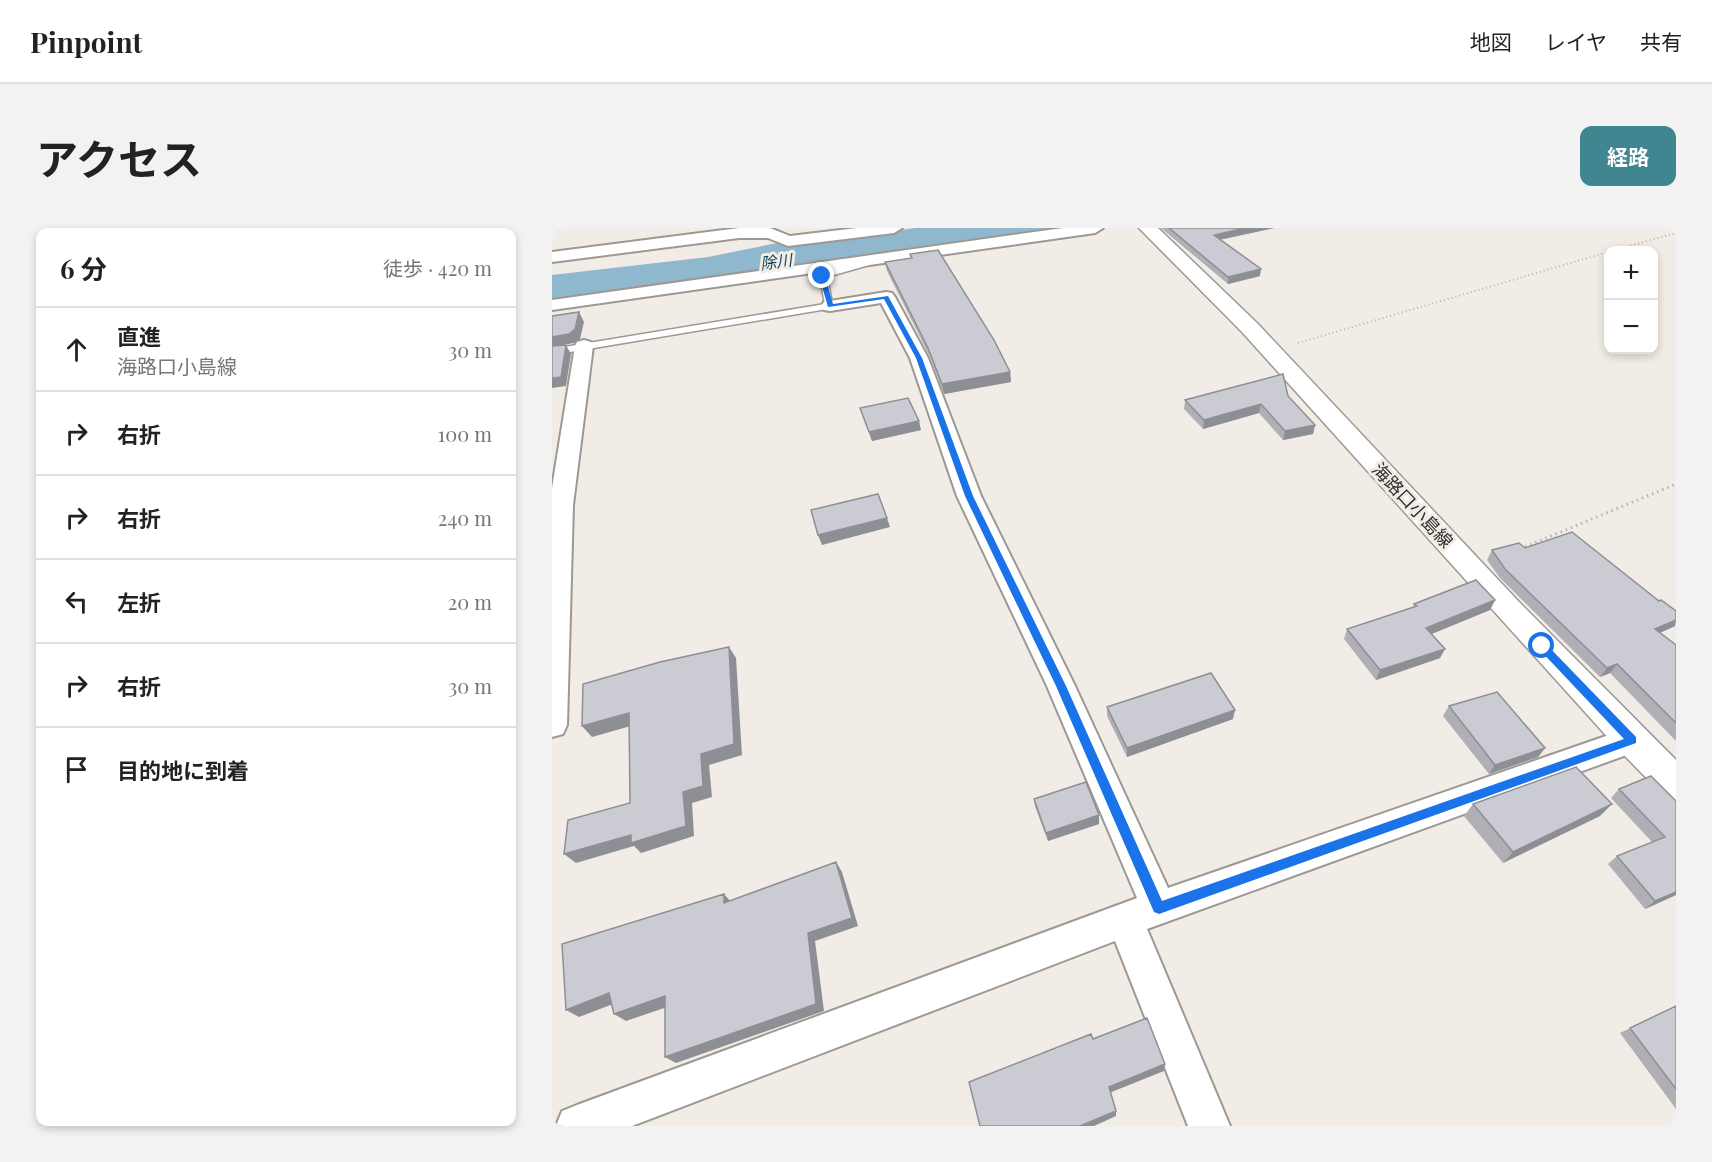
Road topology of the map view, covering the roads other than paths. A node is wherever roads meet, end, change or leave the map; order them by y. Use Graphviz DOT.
graph roads {
  1 [pos="894,228"];
  2 [pos="1095,228"];
  3 [pos="1148,228"];
  4 [pos="893,255"];
  5 [pos="552,257"];
  6 [pos="552,305"];
  7 [pos="830,306"];
  8 [pos="584,346"];
  9 [pos="552,352"];
  10 [pos="552,725"];
  11 [pos="1632,740"];
  12 [pos="1676,784"];
  13 [pos="1142,914"];
  14 [pos="577,1126"];
  15 [pos="1209,1126"];
  1 -- 5 [label="street"];
  2 -- 4 [label="street"];
  3 -- 11 [label="main road, 海路口小島線"];
  4 -- 6 [label="street"];
  4 -- 7 [label="lane"];
  7 -- 8 [label="lane"];
  7 -- 13 [label="street"];
  8 -- 9 [label="lane"];
  8 -- 10 [label="street"];
  11 -- 12 [label="main road, 海路口小島線"];
  11 -- 13 [label="street"];
  13 -- 14 [label="street"];
  13 -- 15 [label="street"];
}
